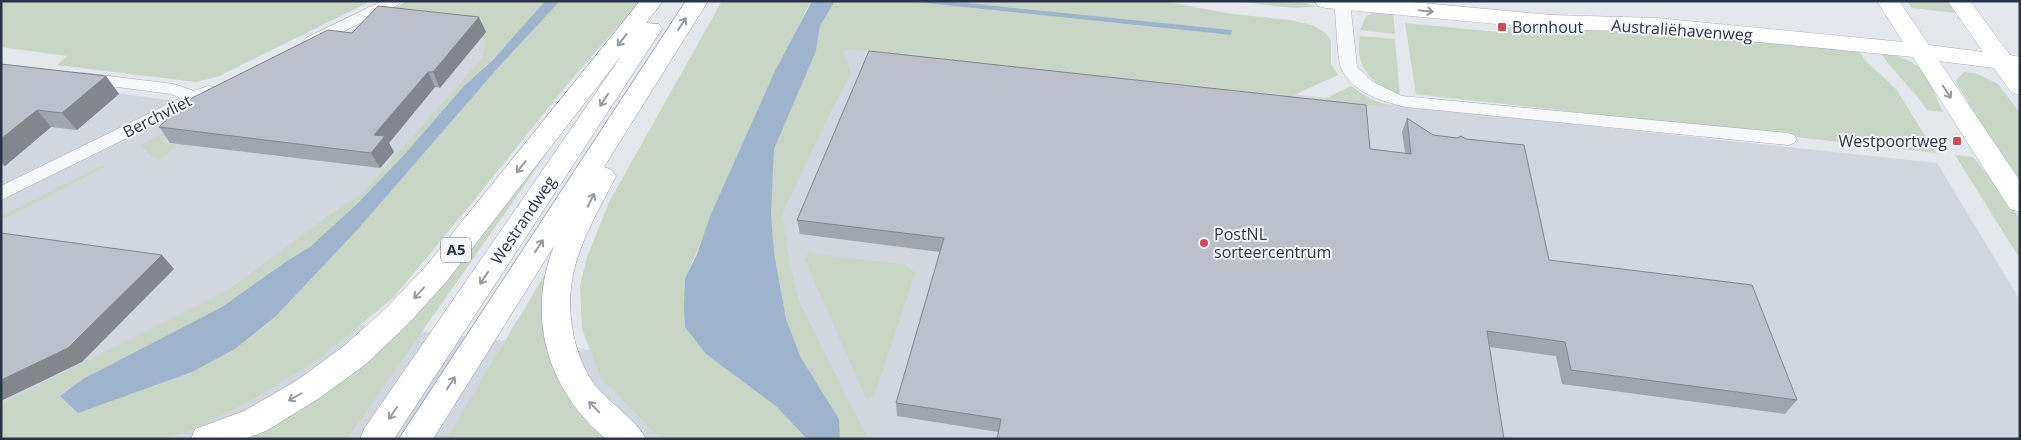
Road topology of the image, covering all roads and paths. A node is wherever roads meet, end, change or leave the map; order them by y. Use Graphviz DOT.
graph roads {
  1 [pos="394,1"];
  2 [pos="652,1"];
  3 [pos="670,1"];
  4 [pos="697,1"];
  5 [pos="1463,1"];
  6 [pos="1888,1"];
  7 [pos="1958,1"];
  8 [pos="1337,2"];
  9 [pos="1917,44"];
  10 [pos="668,47"];
  11 [pos="293,50"];
  12 [pos="2008,56"];
  13 [pos="68,76"];
  14 [pos="221,84"];
  15 [pos="2020,87"];
  16 [pos="194,97"];
  17 [pos="1788,140"];
  18 [pos="1,194"];
  19 [pos="2020,202"];
  20 [pos="207,439"];
  21 [pos="376,439"];
  22 [pos="415,439"];
  23 [pos="630,439"];
  1 -- 11 [label="street"];
  2 -- 20 [label="main road, A5, one-way"];
  3 -- 21 [label="main road, Westrandweg / A5, one-way"];
  10 -- 4 [label="main road, Westrandweg, one-way"];
  5 -- 9 [label="main road, Australiëhavenweg"];
  6 -- 9 [label="main road"];
  7 -- 12 [label="main road"];
  8 -- 9 [label="main road, Australiëhavenweg, one-way"];
  8 -- 17 [label="street, Australiëhavenweg"];
  9 -- 12 [label="main road, Australiëhavenweg"];
  9 -- 19 [label="main road, one-way"];
  22 -- 10 [label="main road, Westrandweg, one-way"];
  23 -- 10 [label="main road, one-way"];
  12 -- 15 [label="main road"];
  13 -- 16 [label="street"];
  14 -- 16 [label="street, Berchvliet"];
  16 -- 18 [label="street, Berchvliet"];
}
